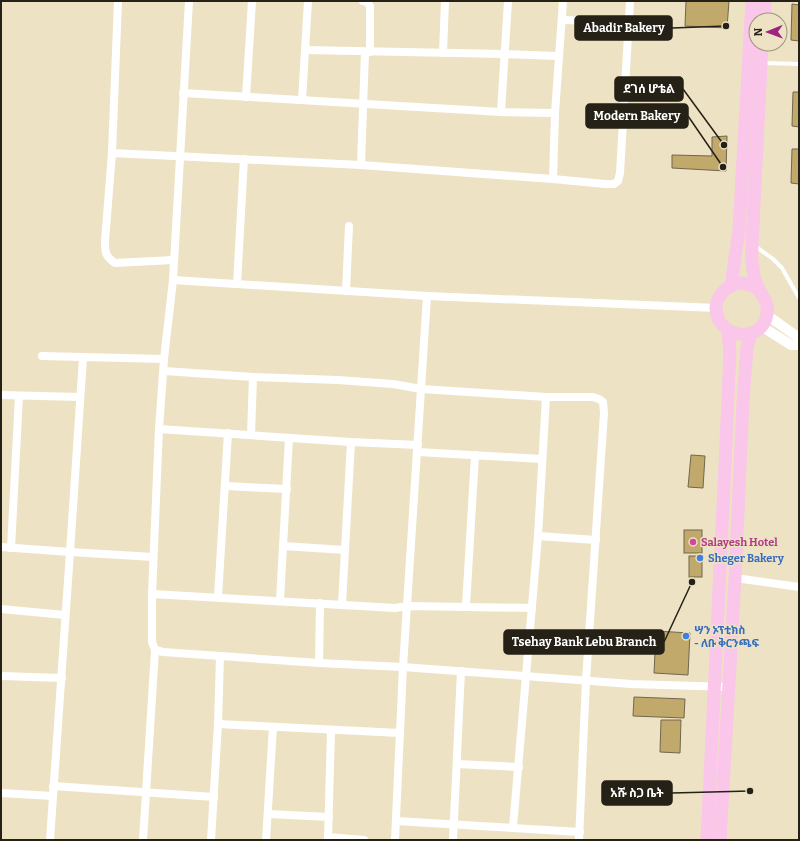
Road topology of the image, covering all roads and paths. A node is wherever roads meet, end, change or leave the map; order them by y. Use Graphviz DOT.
graph roads {
  1 [pos="118,1"];
  2 [pos="189,1"];
  3 [pos="252,1"];
  4 [pos="308,1"];
  5 [pos="363,1"];
  6 [pos="445,1"];
  7 [pos="508,1"];
  8 [pos="563,1"];
  9 [pos="630,1"];
  10 [pos="752,1"];
  11 [pos="765,1"];
  12 [pos="764,12"];
  13 [pos="562,20"];
  14 [pos="629,22"];
  15 [pos="306,50"];
  16 [pos="368,52"];
  17 [pos="762,52"];
  18 [pos="443,53"];
  19 [pos="504,54"];
  20 [pos="559,56"];
  21 [pos="761,63"];
  22 [pos="799,64"];
  23 [pos="183,93"];
  24 [pos="246,97"];
  25 [pos="302,100"];
  26 [pos="362,104"];
  27 [pos="501,112"];
  28 [pos="555,113"];
  29 [pos="112,153"];
  30 [pos="180,156"];
  31 [pos="244,159"];
  32 [pos="361,165"];
  33 [pos="553,179"];
  34 [pos="349,226"];
  35 [pos="752,244"];
  36 [pos="174,260"];
  37 [pos="173,280"];
  38 [pos="237,284"];
  39 [pos="731,286"];
  40 [pos="759,289"];
  41 [pos="346,291"];
  42 [pos="427,296"];
  43 [pos="799,298"];
  44 [pos="716,308"];
  45 [pos="760,325"];
  46 [pos="728,331"];
  47 [pos="799,338"];
  48 [pos="799,345"];
  49 [pos="42,356"];
  50 [pos="82,358"];
  51 [pos="164,359"];
  52 [pos="164,371"];
  53 [pos="253,377"];
  54 [pos="421,389"];
  55 [pos="1,395"];
  56 [pos="19,396"];
  57 [pos="80,397"];
  58 [pos="546,397"];
  59 [pos="159,428"];
  60 [pos="228,433"];
  61 [pos="251,435"];
  62 [pos="289,438"];
  63 [pos="351,442"];
  64 [pos="418,449"];
  65 [pos="475,455"];
  66 [pos="542,459"];
  67 [pos="225,486"];
  68 [pos="287,489"];
  69 [pos="538,536"];
  70 [pos="596,540"];
  71 [pos="283,546"];
  72 [pos="1,547"];
  73 [pos="11,548"];
  74 [pos="345,550"];
  75 [pos="70,552"];
  76 [pos="153,558"];
  77 [pos="735,578"];
  78 [pos="799,587"];
  79 [pos="152,594"];
  80 [pos="218,597"];
  81 [pos="280,601"];
  82 [pos="320,603"];
  83 [pos="342,604"];
  84 [pos="408,606"];
  85 [pos="466,606"];
  86 [pos="532,608"];
  87 [pos="1,609"];
  88 [pos="65,615"];
  89 [pos="156,650"];
  90 [pos="220,656"];
  91 [pos="319,663"];
  92 [pos="403,667"];
  93 [pos="461,671"];
  94 [pos="1,676"];
  95 [pos="527,676"];
  96 [pos="62,678"];
  97 [pos="586,680"];
  98 [pos="715,687"];
  99 [pos="729,687"];
  100 [pos="218,724"];
  101 [pos="273,727"];
  102 [pos="331,730"];
  103 [pos="400,733"];
  104 [pos="457,764"];
  105 [pos="519,767"];
  106 [pos="53,786"];
  107 [pos="1,793"];
  108 [pos="146,793"];
  109 [pos="53,796"];
  110 [pos="214,797"];
  111 [pos="268,814"];
  112 [pos="328,817"];
  113 [pos="396,821"];
  114 [pos="454,824"];
  115 [pos="513,827"];
  116 [pos="580,836"];
  117 [pos="328,838"];
  118 [pos="50,840"];
  119 [pos="143,840"];
  120 [pos="212,840"];
  121 [pos="266,840"];
  122 [pos="364,840"];
  123 [pos="395,840"];
  124 [pos="453,840"];
  125 [pos="707,840"];
  126 [pos="720,840"];
  1 -- 29 [label="street"];
  2 -- 23 [label="street"];
  3 -- 24 [label="street"];
  4 -- 15 [label="street"];
  5 -- 16 [label="street"];
  6 -- 18 [label="street"];
  7 -- 19 [label="street"];
  8 -- 13 [label="street"];
  9 -- 14 [label="street"];
  10 -- 39 [label="main road"];
  11 -- 12 [label="main road"];
  13 -- 14 [label="street"];
  13 -- 20 [label="street"];
  14 -- 33 [label="street"];
  15 -- 16 [label="street"];
  15 -- 25 [label="street"];
  16 -- 18 [label="street"];
  16 -- 26 [label="street"];
  17 -- 21 [label="main road"];
  18 -- 19 [label="street"];
  19 -- 20 [label="street"];
  19 -- 27 [label="street"];
  20 -- 28 [label="street"];
  21 -- 22 [label="lane"];
  21 -- 35 [label="main road"];
  23 -- 24 [label="street"];
  23 -- 30 [label="street"];
  24 -- 25 [label="street"];
  25 -- 26 [label="street"];
  26 -- 27 [label="street"];
  26 -- 32 [label="street"];
  27 -- 28 [label="street"];
  28 -- 33 [label="street"];
  29 -- 30 [label="street"];
  29 -- 36 [label="street"];
  30 -- 31 [label="street"];
  30 -- 36 [label="street"];
  31 -- 32 [label="street"];
  31 -- 38 [label="street"];
  32 -- 33 [label="street"];
  34 -- 41 [label="street"];
  35 -- 40 [label="main road"];
  35 -- 43 [label="lane"];
  36 -- 37 [label="street"];
  37 -- 38 [label="street"];
  37 -- 51 [label="street"];
  38 -- 41 [label="street"];
  39 -- 40 [label="main road"];
  39 -- 44 [label="main road"];
  40 -- 45 [label="main road"];
  41 -- 42 [label="street"];
  42 -- 44 [label="street"];
  42 -- 54 [label="street"];
  44 -- 46 [label="main road"];
  45 -- 46 [label="main road"];
  45 -- 47 [label="street"];
  45 -- 48 [label="street"];
  45 -- 77 [label="main road"];
  46 -- 98 [label="main road"];
  49 -- 50 [label="street"];
  50 -- 51 [label="street"];
  50 -- 57 [label="street"];
  51 -- 52 [label="street"];
  52 -- 53 [label="street"];
  52 -- 59 [label="street"];
  53 -- 54 [label="street"];
  53 -- 61 [label="street"];
  54 -- 58 [label="street"];
  54 -- 64 [label="street"];
  55 -- 56 [label="street"];
  56 -- 57 [label="street"];
  56 -- 73 [label="street"];
  57 -- 75 [label="street"];
  58 -- 66 [label="street"];
  58 -- 70 [label="street"];
  59 -- 60 [label="street"];
  59 -- 76 [label="street"];
  60 -- 61 [label="street"];
  60 -- 67 [label="street"];
  61 -- 62 [label="street"];
  62 -- 63 [label="street"];
  62 -- 68 [label="street"];
  63 -- 64 [label="street"];
  63 -- 74 [label="street"];
  64 -- 65 [label="street"];
  64 -- 84 [label="street"];
  65 -- 66 [label="street"];
  65 -- 85 [label="street"];
  66 -- 69 [label="street"];
  67 -- 68 [label="street"];
  67 -- 80 [label="street"];
  68 -- 71 [label="street"];
  69 -- 70 [label="street"];
  69 -- 86 [label="street"];
  70 -- 97 [label="street"];
  71 -- 74 [label="street"];
  71 -- 81 [label="street"];
  72 -- 73 [label="street"];
  73 -- 75 [label="street"];
  74 -- 83 [label="street"];
  75 -- 76 [label="street"];
  75 -- 88 [label="street"];
  76 -- 79 [label="street"];
  77 -- 78 [label="street"];
  77 -- 99 [label="main road"];
  79 -- 80 [label="street"];
  79 -- 89 [label="street"];
  80 -- 81 [label="street"];
  81 -- 82 [label="street"];
  82 -- 83 [label="street"];
  82 -- 91 [label="street"];
  83 -- 84 [label="street"];
  84 -- 85 [label="street"];
  84 -- 92 [label="street"];
  85 -- 86 [label="street"];
  86 -- 95 [label="street"];
  87 -- 88 [label="street"];
  88 -- 96 [label="street"];
  89 -- 90 [label="street"];
  89 -- 108 [label="street"];
  90 -- 91 [label="street"];
  90 -- 100 [label="street"];
  91 -- 92 [label="street"];
  92 -- 93 [label="street"];
  92 -- 103 [label="street"];
  93 -- 95 [label="street"];
  93 -- 104 [label="street"];
  94 -- 96 [label="street"];
  95 -- 97 [label="street"];
  95 -- 105 [label="street"];
  96 -- 106 [label="street"];
  97 -- 98 [label="street"];
  97 -- 116 [label="street"];
  98 -- 99 [label="street"];
  98 -- 125 [label="main road"];
  99 -- 126 [label="main road"];
  100 -- 101 [label="street"];
  100 -- 110 [label="street"];
  101 -- 102 [label="street"];
  101 -- 111 [label="street"];
  102 -- 103 [label="street"];
  102 -- 112 [label="street"];
  103 -- 113 [label="street"];
  104 -- 105 [label="street"];
  104 -- 114 [label="street"];
  105 -- 115 [label="street"];
  106 -- 108 [label="street"];
  106 -- 109 [label="street"];
  107 -- 109 [label="street"];
  108 -- 110 [label="street"];
  108 -- 119 [label="street"];
  109 -- 118 [label="street"];
  110 -- 120 [label="street"];
  111 -- 112 [label="street"];
  111 -- 121 [label="street"];
  112 -- 117 [label="street"];
  113 -- 114 [label="street"];
  113 -- 123 [label="street"];
  114 -- 115 [label="street"];
  114 -- 124 [label="street"];
  115 -- 116 [label="street"];
  117 -- 122 [label="street"];
}
